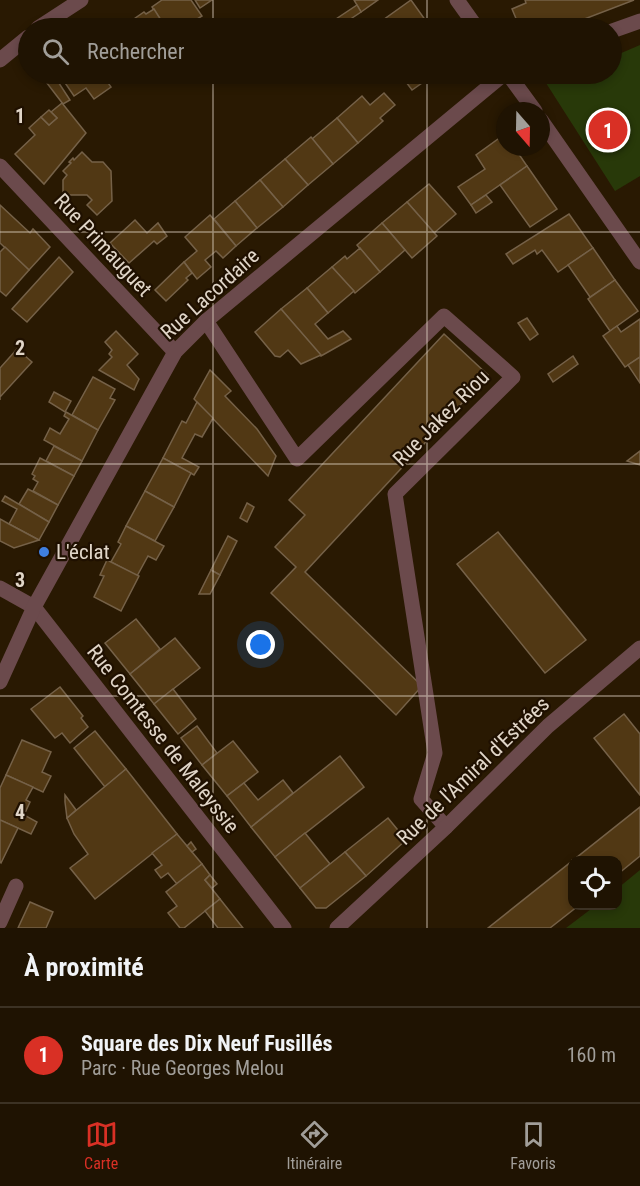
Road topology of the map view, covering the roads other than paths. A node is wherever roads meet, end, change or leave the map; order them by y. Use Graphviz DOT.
graph roads {
  1 [pos="81,0"];
  2 [pos="457,0"];
  3 [pos="53,18"];
  4 [pos="470,18"];
  5 [pos="640,21"];
  6 [pos="622,27"];
  7 [pos="18,45"];
  8 [pos="0,60"];
  9 [pos="494,84"];
  10 [pos="514,84"];
  11 [pos="527,102"];
  12 [pos="550,133"];
  13 [pos="0,166"];
  14 [pos="640,262"];
  15 [pos="206,321"];
  16 [pos="175,352"];
  17 [pos="0,588"];
  18 [pos="34,607"];
  19 [pos="640,648"];
  20 [pos="0,682"];
  21 [pos="446,826"];
  22 [pos="16,886"];
  23 [pos="0,922"];
  24 [pos="284,928"];
  25 [pos="337,928"];
  1 -- 3 [label="street"];
  2 -- 4 [label="street"];
  5 -- 6 [label="street"];
  7 -- 8 [label="street"];
  9 -- 15 [label="street, Rue Lacordaire"];
  10 -- 11 [label="street"];
  12 -- 14 [label="street"];
  13 -- 16 [label="street, Rue Primauguet"];
  15 -- 16 [label="street, Rue Lacordaire"];
  15 -- 21 [label="street, Rue Jakez Riou"];
  16 -- 18 [label="street, Rue Lacordaire"];
  17 -- 18 [label="street, Rue Comtesse de Maleyssie"];
  18 -- 20 [label="street, Rue Lacordaire"];
  18 -- 24 [label="street, Rue Comtesse de Maleyssie"];
  19 -- 21 [label="street, Rue de l'Amiral d'Estrées"];
  21 -- 25 [label="street, Rue de l'Amiral d'Estrées"];
  22 -- 23 [label="street"];
}
